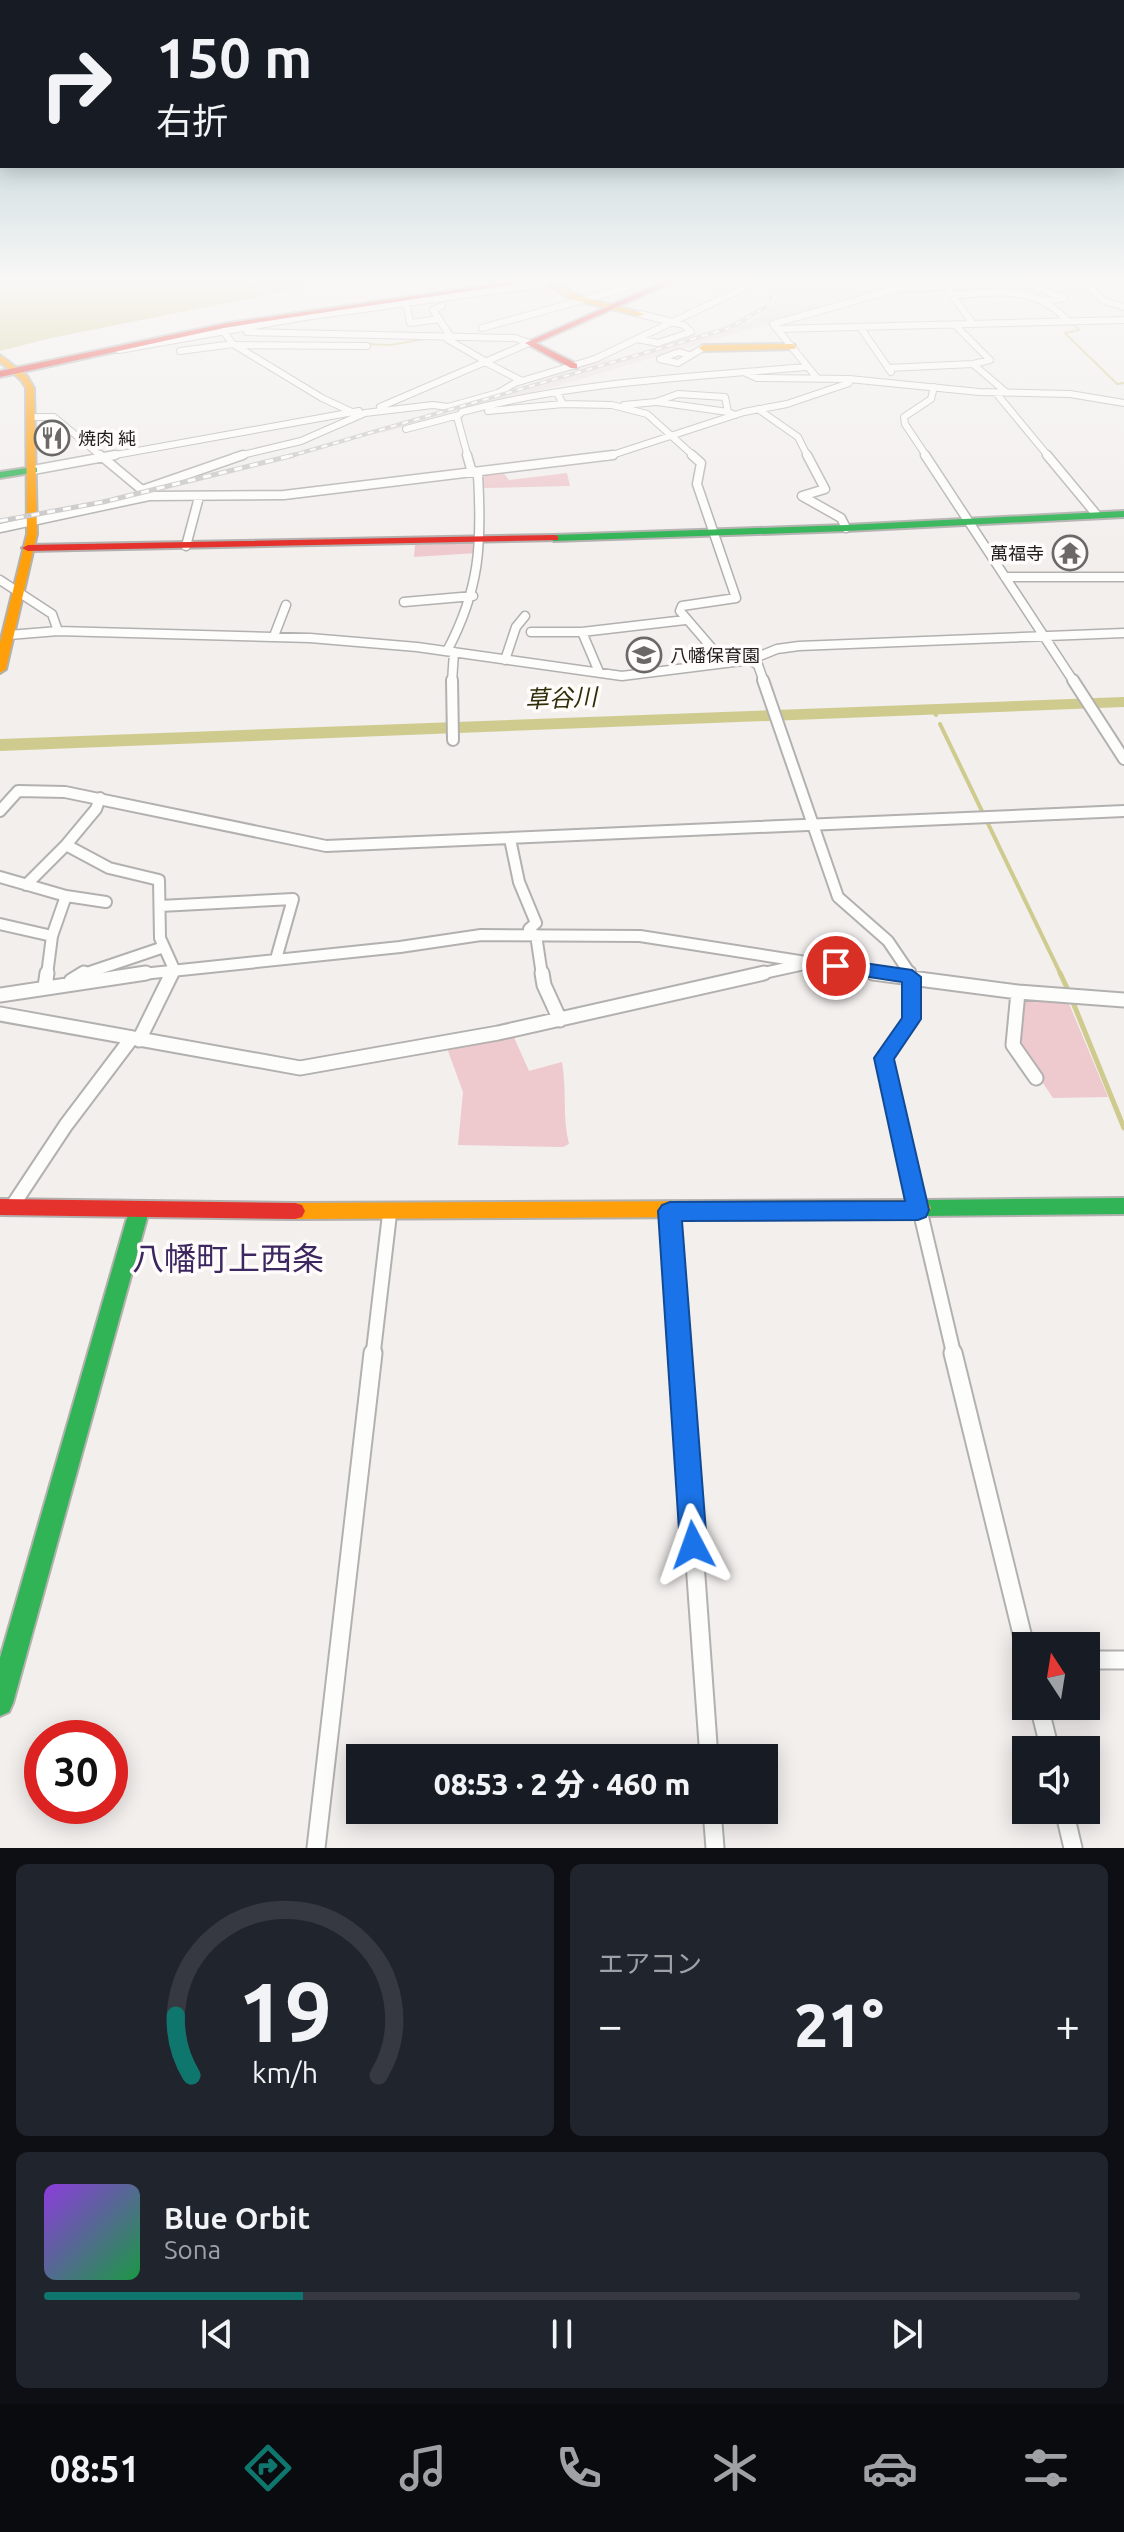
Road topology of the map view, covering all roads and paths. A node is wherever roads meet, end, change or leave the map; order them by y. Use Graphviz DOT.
graph roads {
  1 [pos="8,369"];
  2 [pos="275,369"];
  3 [pos="468,369"];
  4 [pos="499,369"];
  5 [pos="563,369"];
  6 [pos="771,369"];
  7 [pos="808,369"];
  8 [pos="889,369"];
  9 [pos="979,369"];
  10 [pos="743,371"];
  11 [pos="817,378"];
  12 [pos="849,379"];
  13 [pos="523,381"];
  14 [pos="900,383"];
  15 [pos="934,387"];
  16 [pos="557,393"];
  17 [pos="996,393"];
  18 [pos="1007,393"];
  19 [pos="656,402"];
  20 [pos="1124,403"];
  21 [pos="489,404"];
  22 [pos="563,404"];
  23 [pos="645,404"];
  24 [pos="612,405"];
  25 [pos="758,409"];
  26 [pos="497,410"];
  27 [pos="361,412"];
  28 [pos="461,414"];
  29 [pos="647,414"];
  30 [pos="731,414"];
  31 [pos="32,417"];
  32 [pos="406,429"];
  33 [pos="670,439"];
  34 [pos="102,458"];
  35 [pos="33,470"];
  36 [pos="475,472"];
  37 [pos="0,475"];
  38 [pos="199,497"];
  39 [pos="1096,514"];
  40 [pos="1124,514"];
  41 [pos="33,519"];
  42 [pos="967,519"];
  43 [pos="0,528"];
  44 [pos="846,528"];
  45 [pos="713,532"];
  46 [pos="482,539"];
  47 [pos="186,546"];
  48 [pos="28,548"];
  49 [pos="1005,577"];
  50 [pos="1124,577"];
  51 [pos="0,580"];
  52 [pos="451,583"];
  53 [pos="18,593"];
  54 [pos="473,596"];
  55 [pos="452,598"];
  56 [pos="404,602"];
  57 [pos="286,605"];
  58 [pos="525,616"];
  59 [pos="685,620"];
  60 [pos="58,631"];
  61 [pos="531,632"];
  62 [pos="582,632"];
  63 [pos="1124,633"];
  64 [pos="9,635"];
  65 [pos="274,636"];
  66 [pos="1045,636"];
  67 [pos="451,652"];
  68 [pos="505,660"];
  69 [pos="750,660"];
  70 [pos="723,661"];
  71 [pos="0,669"];
  72 [pos="599,672"];
  73 [pos="453,740"];
  74 [pos="1124,759"];
  75 [pos="100,798"];
  76 [pos="0,811"];
  77 [pos="1124,811"];
  78 [pos="813,825"];
  79 [pos="510,839"];
  80 [pos="66,845"];
  81 [pos="0,877"];
  82 [pos="26,885"];
  83 [pos="66,896"];
  84 [pos="106,902"];
  85 [pos="160,906"];
  86 [pos="0,924"];
  87 [pos="532,935"];
  88 [pos="52,936"];
  89 [pos="164,947"];
  90 [pos="276,959"];
  91 [pos="803,964"];
  92 [pos="174,969"];
  93 [pos="912,977"];
  94 [pos="67,984"];
  95 [pos="45,987"];
  96 [pos="1018,992"];
  97 [pos="0,995"];
  98 [pos="1124,1000"];
  99 [pos="0,1014"];
  100 [pos="560,1020"];
  101 [pos="135,1040"];
  102 [pos="1036,1078"];
  103 [pos="1124,1206"];
  104 [pos="5,1207"];
  105 [pos="390,1210"];
  106 [pos="918,1210"];
  107 [pos="139,1211"];
  108 [pos="670,1211"];
  109 [pos="1022,1632"];
  110 [pos="1100,1660"];
  111 [pos="1124,1660"];
  112 [pos="0,1703"];
  113 [pos="708,1744"];
  114 [pos="713,1824"];
  115 [pos="1067,1824"];
  116 [pos="316,1848"];
  117 [pos="715,1848"];
  118 [pos="1073,1848"];
  1 -- 31 [label="street"];
  2 -- 27 [label="street"];
  3 -- 27 [label="street"];
  4 -- 13 [label="street"];
  5 -- 13 [label="street"];
  6 -- 10 [label="street"];
  7 -- 11 [label="street"];
  8 -- 14 [label="street"];
  9 -- 18 [label="street"];
  10 -- 11 [label="street"];
  10 -- 16 [label="street"];
  11 -- 12 [label="street"];
  12 -- 14 [label="street"];
  12 -- 25 [label="street"];
  13 -- 27 [label="street"];
  14 -- 15 [label="street"];
  15 -- 17 [label="street"];
  15 -- 42 [label="street"];
  16 -- 21 [label="street"];
  16 -- 22 [label="street"];
  17 -- 18 [label="street"];
  17 -- 39 [label="street"];
  18 -- 20 [label="street"];
  19 -- 23 [label="street"];
  19 -- 30 [label="street"];
  19 -- 30 [label="street"];
  21 -- 26 [label="street"];
  21 -- 28 [label="street"];
  22 -- 24 [label="street"];
  22 -- 26 [label="street"];
  23 -- 24 [label="street"];
  23 -- 29 [label="street"];
  24 -- 29 [label="street"];
  25 -- 30 [label="street"];
  25 -- 44 [label="street"];
  26 -- 28 [label="street"];
  27 -- 34 [label="street"];
  27 -- 34 [label="street"];
  28 -- 32 [label="street"];
  28 -- 36 [label="street"];
  29 -- 33 [label="street"];
  30 -- 33 [label="street"];
  31 -- 34 [label="street"];
  31 -- 35 [label="street"];
  33 -- 36 [label="street"];
  33 -- 45 [label="street"];
  34 -- 35 [label="street"];
  35 -- 37 [label="street"];
  35 -- 41 [label="street"];
  36 -- 38 [label="street"];
  36 -- 46 [label="street"];
  38 -- 41 [label="street"];
  38 -- 47 [label="street"];
  39 -- 40 [label="street"];
  39 -- 42 [label="street"];
  41 -- 43 [label="street"];
  41 -- 48 [label="street"];
  42 -- 44 [label="street"];
  42 -- 49 [label="street"];
  44 -- 45 [label="street"];
  45 -- 46 [label="street"];
  45 -- 59 [label="street"];
  46 -- 47 [label="street"];
  46 -- 54 [label="street"];
  47 -- 48 [label="street"];
  48 -- 53 [label="street"];
  49 -- 50 [label="street"];
  49 -- 66 [label="street"];
  51 -- 53 [label="street"];
  52 -- 55 [label="street"];
  53 -- 60 [label="street"];
  53 -- 64 [label="street"];
  54 -- 55 [label="street"];
  54 -- 67 [label="street"];
  55 -- 56 [label="street"];
  57 -- 65 [label="street"];
  58 -- 68 [label="street"];
  59 -- 62 [label="street"];
  59 -- 70 [label="street"];
  60 -- 64 [label="street"];
  60 -- 65 [label="street"];
  61 -- 62 [label="street"];
  62 -- 72 [label="street"];
  63 -- 66 [label="street"];
  64 -- 71 [label="street"];
  65 -- 67 [label="street"];
  66 -- 69 [label="street"];
  66 -- 74 [label="street"];
  67 -- 68 [label="street"];
  67 -- 73 [label="street"];
  68 -- 72 [label="street"];
  69 -- 70 [label="street"];
  69 -- 78 [label="street"];
  70 -- 72 [label="street"];
  75 -- 76 [label="street"];
  75 -- 79 [label="street"];
  75 -- 80 [label="street"];
  77 -- 78 [label="street"];
  78 -- 79 [label="street"];
  78 -- 93 [label="street"];
  79 -- 87 [label="street"];
  80 -- 82 [label="street"];
  80 -- 85 [label="street"];
  81 -- 82 [label="street"];
  82 -- 83 [label="street"];
  83 -- 84 [label="street"];
  83 -- 88 [label="street"];
  85 -- 89 [label="street"];
  85 -- 90 [label="street"];
  86 -- 88 [label="street"];
  87 -- 90 [label="street"];
  87 -- 91 [label="street"];
  87 -- 100 [label="street"];
  88 -- 95 [label="street"];
  89 -- 92 [label="street"];
  89 -- 94 [label="street"];
  90 -- 92 [label="street"];
  91 -- 93 [label="street"];
  91 -- 100 [label="street"];
  92 -- 94 [label="street"];
  92 -- 101 [label="street"];
  93 -- 96 [label="street"];
  93 -- 106 [label="street"];
  94 -- 95 [label="street"];
  95 -- 97 [label="street"];
  96 -- 98 [label="street"];
  96 -- 102 [label="street"];
  99 -- 101 [label="street"];
  100 -- 101 [label="street"];
  101 -- 104 [label="street"];
  103 -- 106 [label="street"];
  104 -- 107 [label="street"];
  105 -- 107 [label="street"];
  105 -- 108 [label="street"];
  105 -- 116 [label="street"];
  106 -- 108 [label="street"];
  106 -- 109 [label="street"];
  107 -- 112 [label="street"];
  108 -- 113 [label="street"];
  110 -- 111 [label="street"];
  114 -- 117 [label="street"];
  115 -- 118 [label="street"];
}
